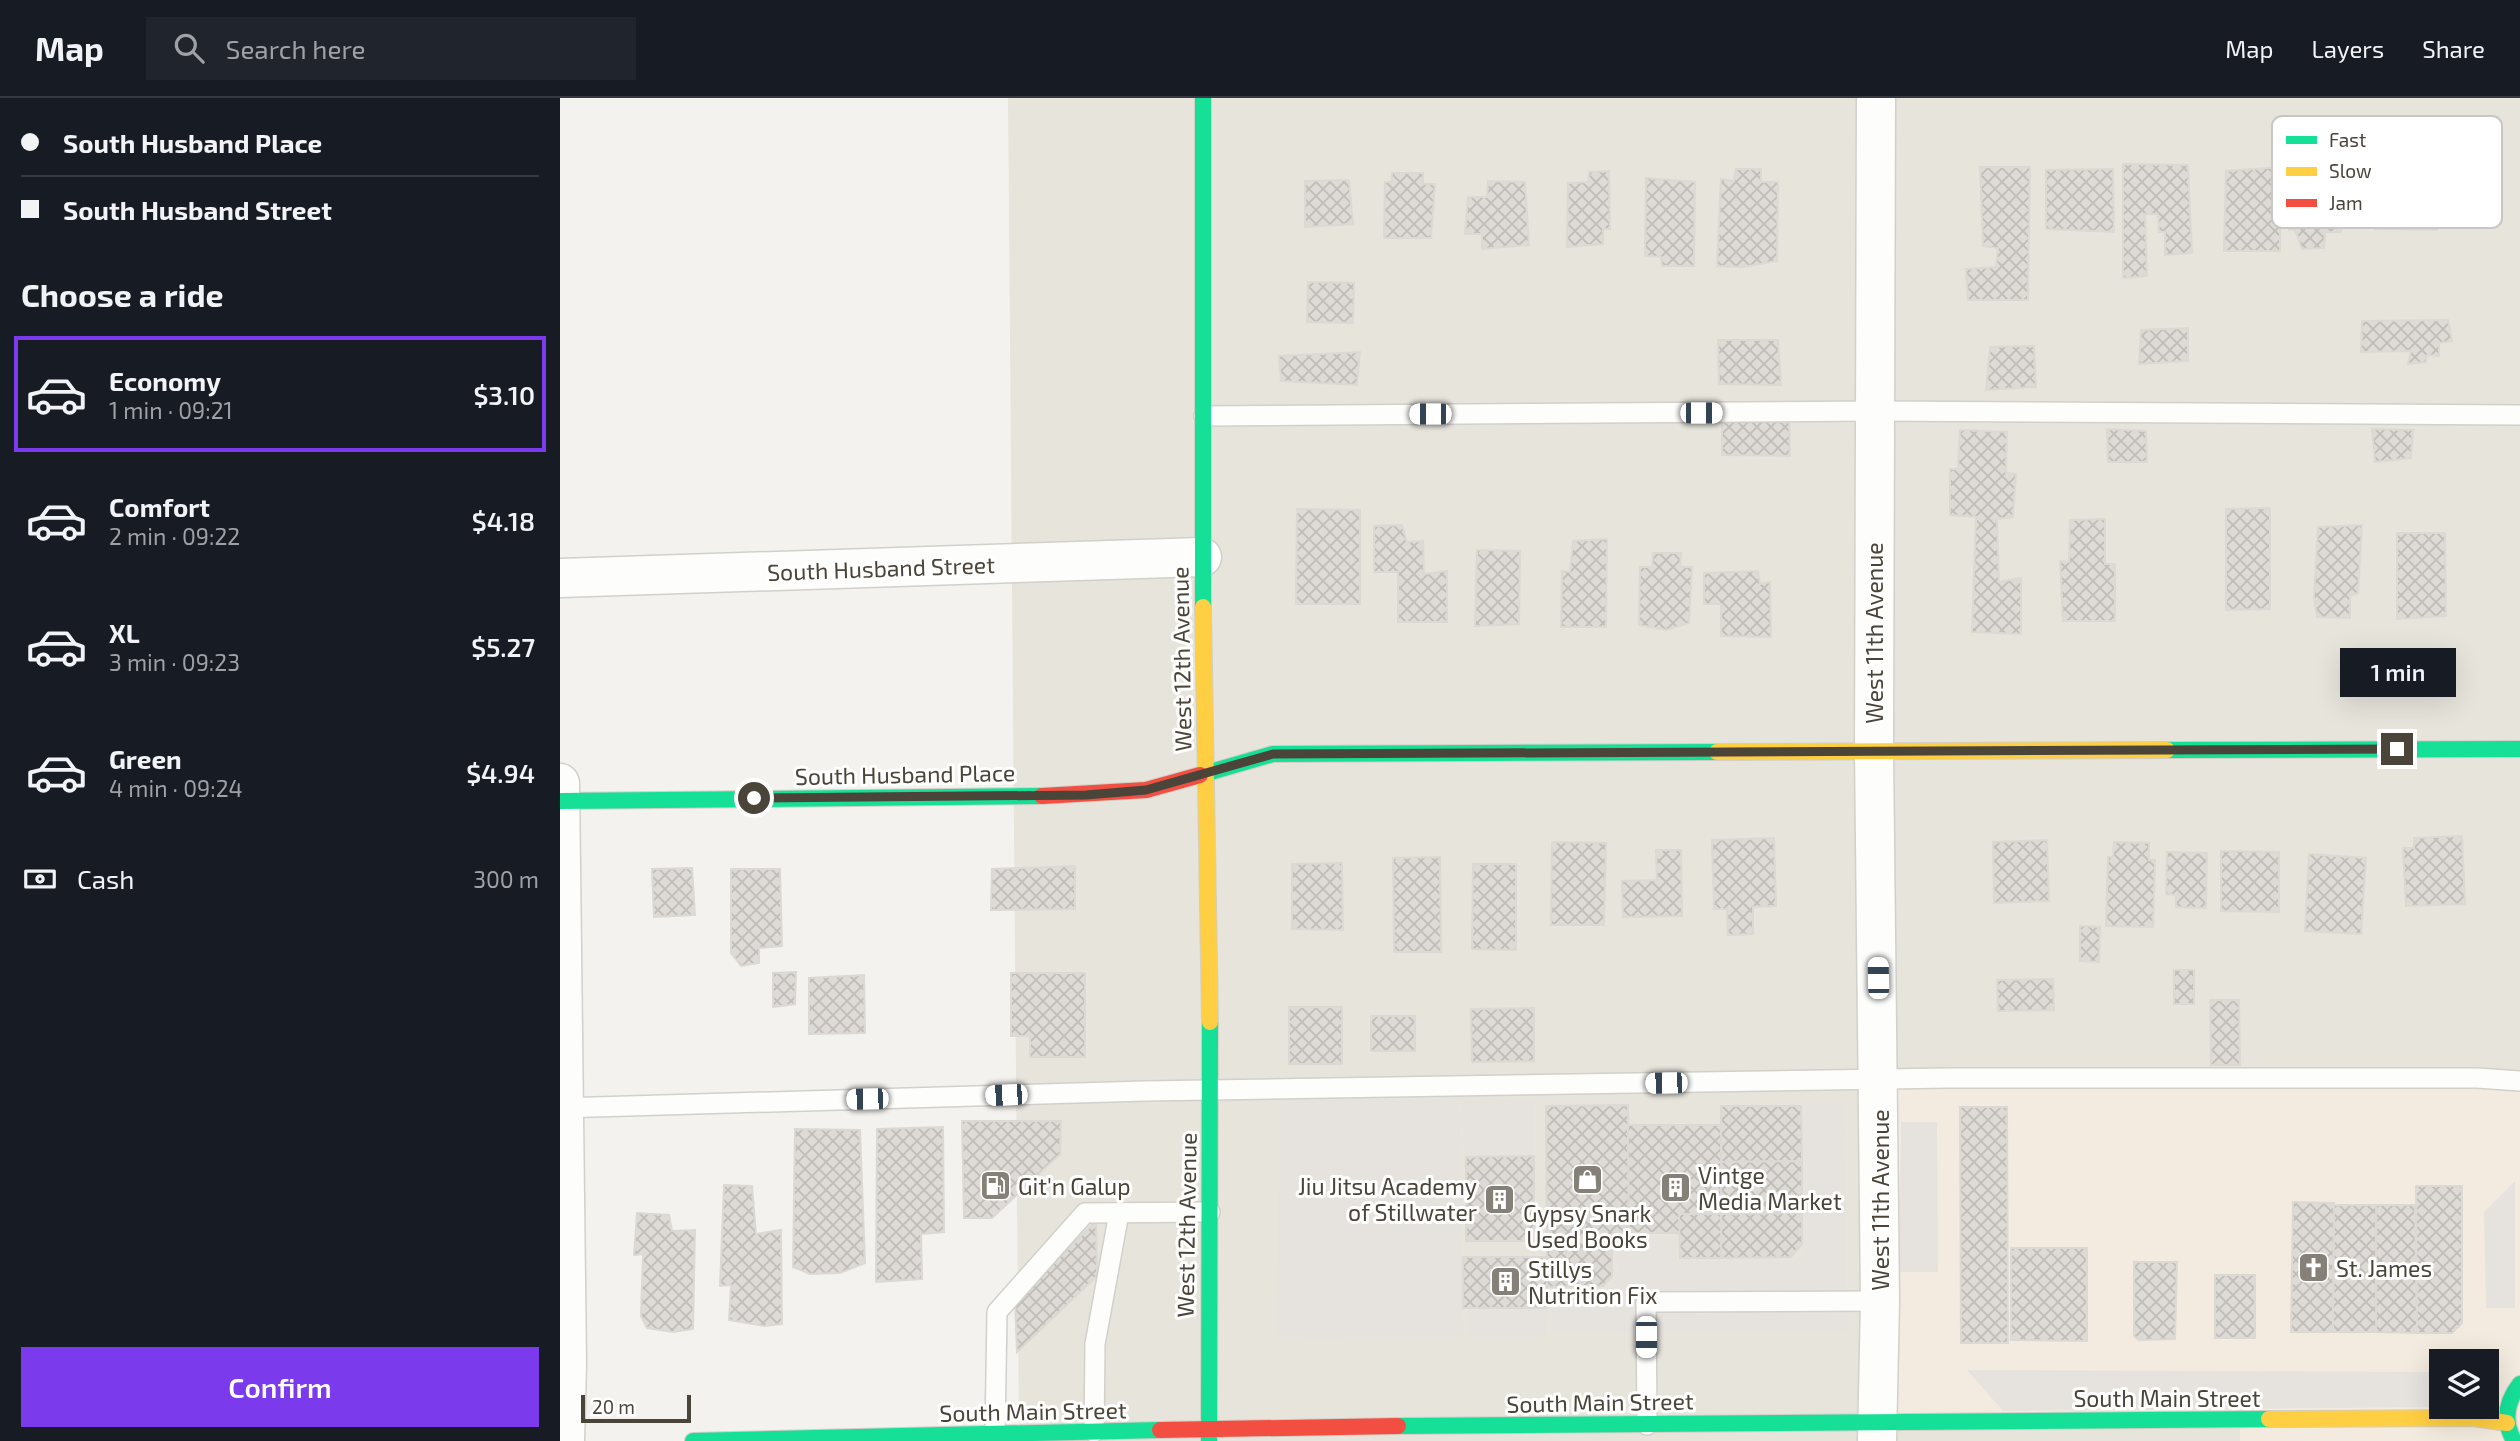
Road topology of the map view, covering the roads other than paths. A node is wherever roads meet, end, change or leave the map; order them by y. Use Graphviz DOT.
graph roads {
  1 [pos="1203,98"];
  2 [pos="1876,98"];
  3 [pos="1876,411"];
  4 [pos="2520,415"];
  5 [pos="1203,416"];
  6 [pos="1202,557"];
  7 [pos="560,578"];
  8 [pos="2520,749"];
  9 [pos="1874,750"];
  10 [pos="1206,773"];
  11 [pos="560,783"];
  12 [pos="560,801"];
  13 [pos="1880,1080"];
  14 [pos="2520,1081"];
  15 [pos="1211,1090"];
  16 [pos="561,1108"];
  17 [pos="1210,1212"];
  18 [pos="1119,1213"];
  19 [pos="1880,1301"];
  20 [pos="2520,1384"];
  21 [pos="2507,1423"];
  22 [pos="1647,1424"];
  23 [pos="1877,1431"];
  24 [pos="1094,1432"];
  25 [pos="995,1434"];
  26 [pos="1208,1435"];
  27 [pos="565,1441"];
  28 [pos="694,1441"];
  29 [pos="2514,1441"];
  1 -- 5 [label="main road, West 12th Avenue"];
  2 -- 3 [label="street, West 11th Avenue"];
  3 -- 4 [label="lane"];
  3 -- 5 [label="lane"];
  3 -- 9 [label="street, West 11th Avenue"];
  5 -- 6 [label="main road, West 12th Avenue"];
  6 -- 7 [label="street, South Husband Street"];
  6 -- 10 [label="main road, West 12th Avenue"];
  8 -- 9 [label="main road"];
  9 -- 10 [label="main road"];
  9 -- 13 [label="street, West 11th Avenue"];
  10 -- 12 [label="main road, South Husband Place"];
  10 -- 15 [label="main road, West 12th Avenue"];
  11 -- 12 [label="street"];
  12 -- 16 [label="street"];
  13 -- 14 [label="lane"];
  13 -- 15 [label="lane"];
  13 -- 19 [label="street, West 11th Avenue"];
  15 -- 16 [label="lane"];
  15 -- 17 [label="main road, West 12th Avenue"];
  16 -- 27 [label="street"];
  17 -- 18 [label="lane"];
  17 -- 26 [label="main road, West 12th Avenue"];
  18 -- 24 [label="lane"];
  18 -- 25 [label="lane"];
  19 -- 22 [label="lane"];
  19 -- 23 [label="street, West 11th Avenue"];
  20 -- 21 [label="main road"];
  21 -- 23 [label="main road, South Main Street"];
  21 -- 29 [label="main road"];
  22 -- 23 [label="main road, South Main Street"];
  22 -- 26 [label="main road, South Main Street"];
  24 -- 25 [label="main road, South Main Street"];
  24 -- 26 [label="main road, South Main Street"];
  25 -- 28 [label="main road, South Main Street"];
}
